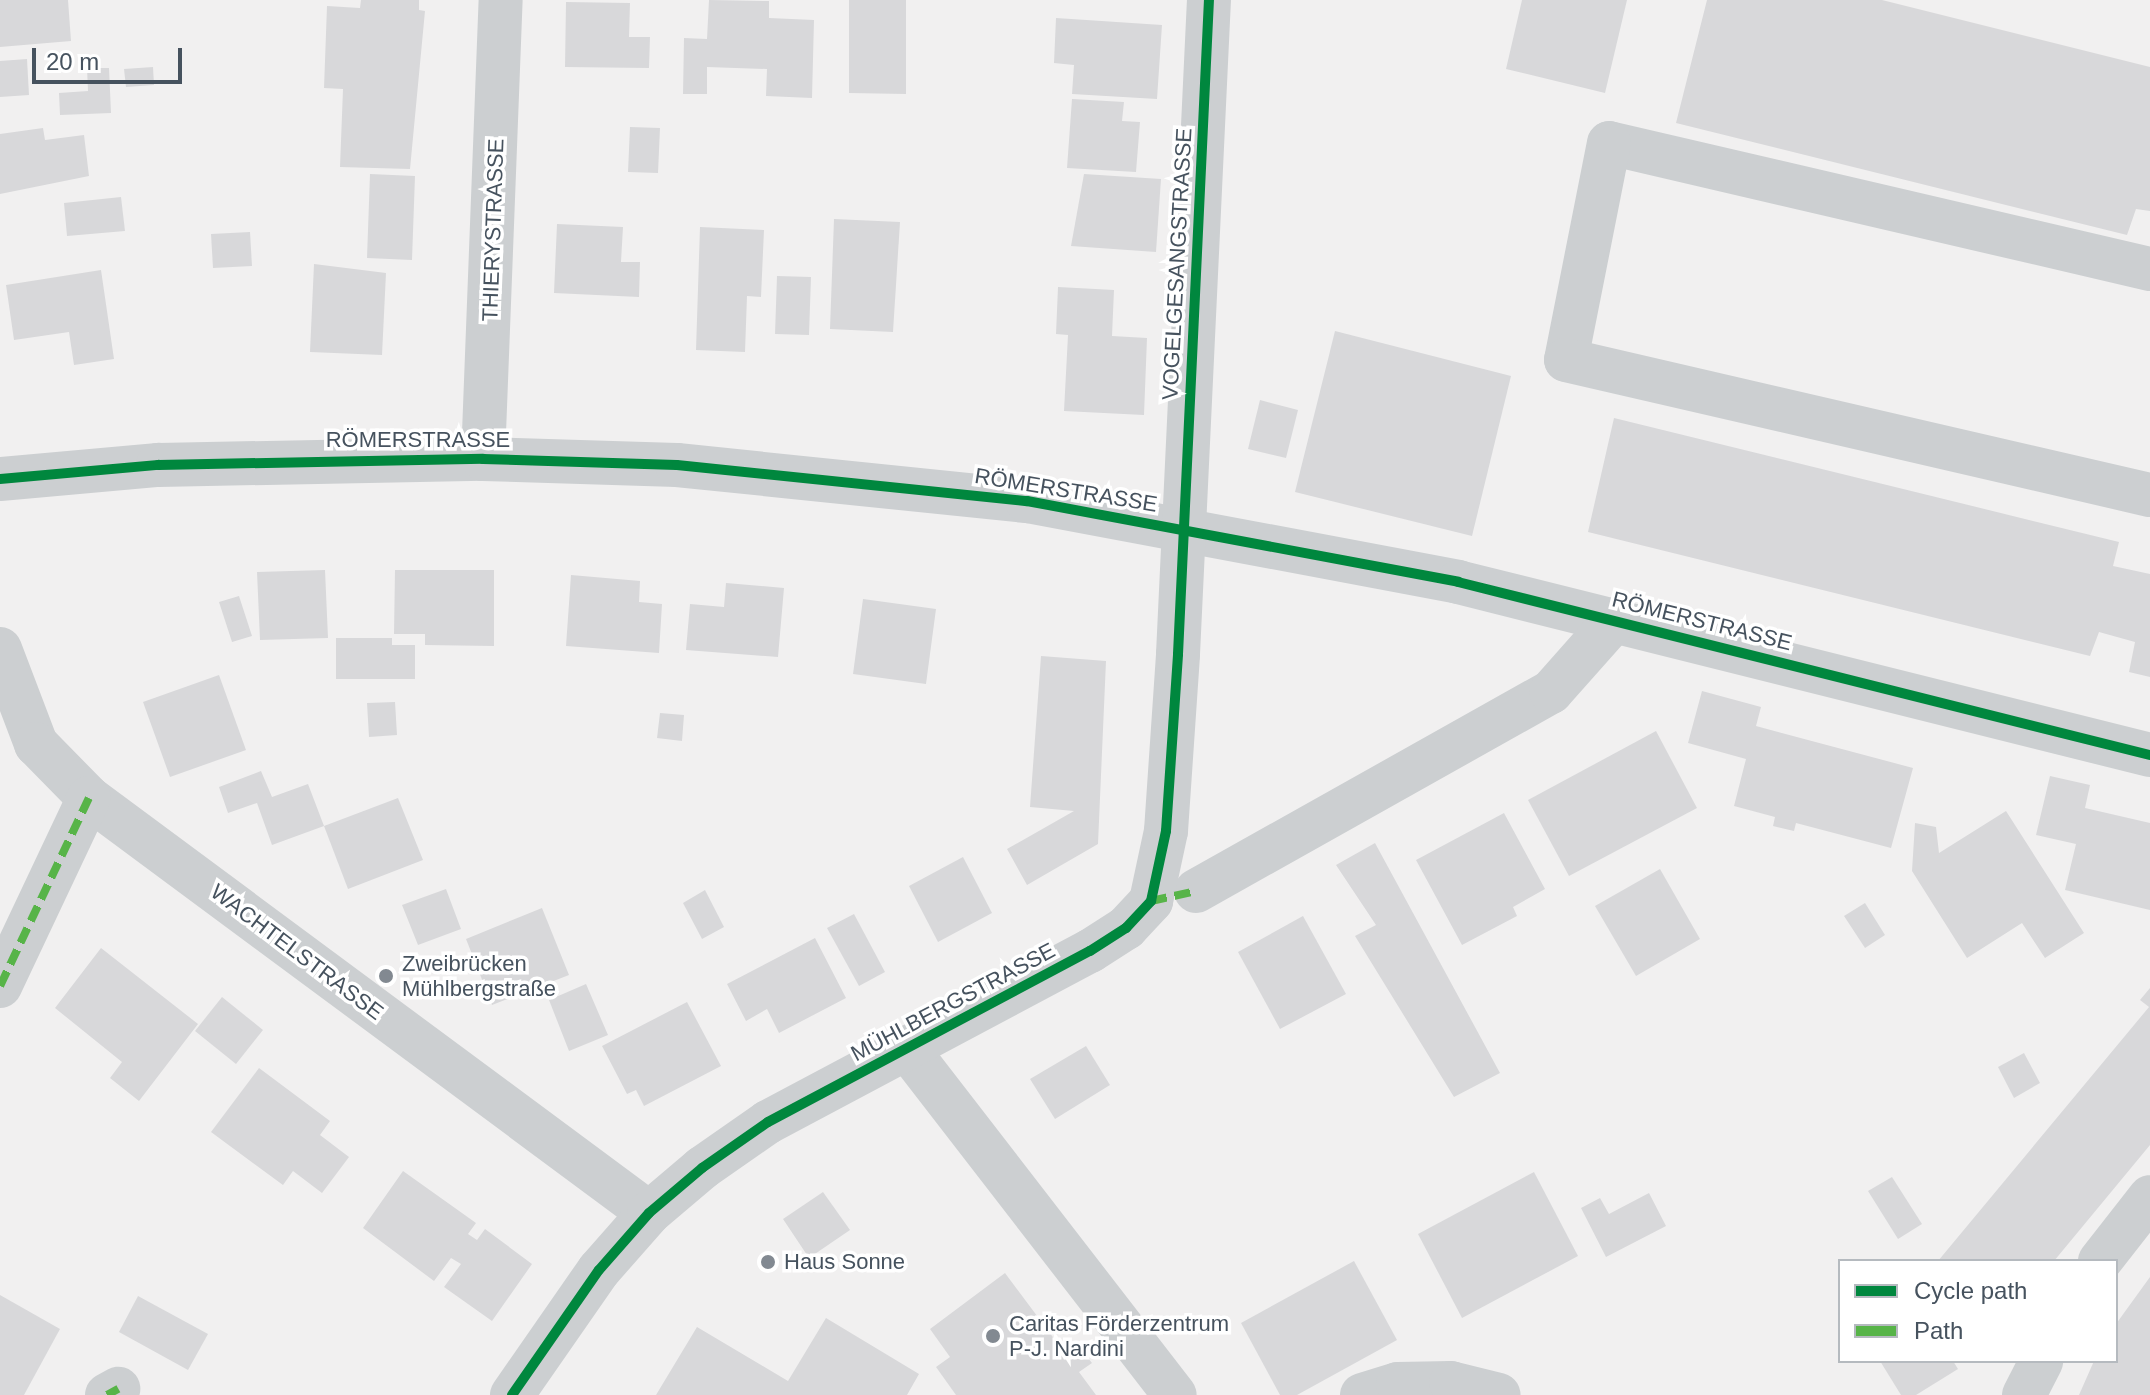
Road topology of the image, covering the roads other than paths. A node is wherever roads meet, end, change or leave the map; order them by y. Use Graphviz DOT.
graph roads {
  1 [pos="501,0"];
  2 [pos="1209,0"];
  3 [pos="2150,269"];
  4 [pos="483,459"];
  5 [pos="0,479"];
  6 [pos="2150,495"];
  7 [pos="1184,529"];
  8 [pos="1615,620"];
  9 [pos="0,649"];
  10 [pos="2150,755"];
  11 [pos="89,798"];
  12 [pos="1196,891"];
  13 [pos="0,986"];
  14 [pos="908,1050"];
  15 [pos="2150,1197"];
  16 [pos="649,1213"];
  17 [pos="2102,1259"];
  18 [pos="2040,1363"];
  19 [pos="512,1395"];
  20 [pos="1175,1395"];
  21 [pos="1362,1395"];
  22 [pos="1499,1395"];
  23 [pos="2024,1395"];
  1 -- 4 [label="street, THIERYSTRASSE"];
  2 -- 7 [label="street, VOGELGESANGSTRASSE"];
  3 -- 6 [label="street"];
  4 -- 5 [label="street, RÖMERSTRASSE"];
  4 -- 7 [label="street, RÖMERSTRASSE"];
  7 -- 8 [label="street, RÖMERSTRASSE"];
  7 -- 14 [label="street, MÜHLBERGSTRASSE"];
  8 -- 10 [label="street, RÖMERSTRASSE"];
  8 -- 12 [label="street"];
  9 -- 11 [label="street, WACHTELSTRASSE"];
  11 -- 13 [label="street"];
  11 -- 16 [label="street, WACHTELSTRASSE"];
  14 -- 16 [label="street, MÜHLBERGSTRASSE"];
  14 -- 20 [label="street"];
  15 -- 17 [label="street"];
  16 -- 19 [label="street, MÜHLBERGSTRASSE"];
  18 -- 23 [label="street"];
  21 -- 22 [label="street"];
}
